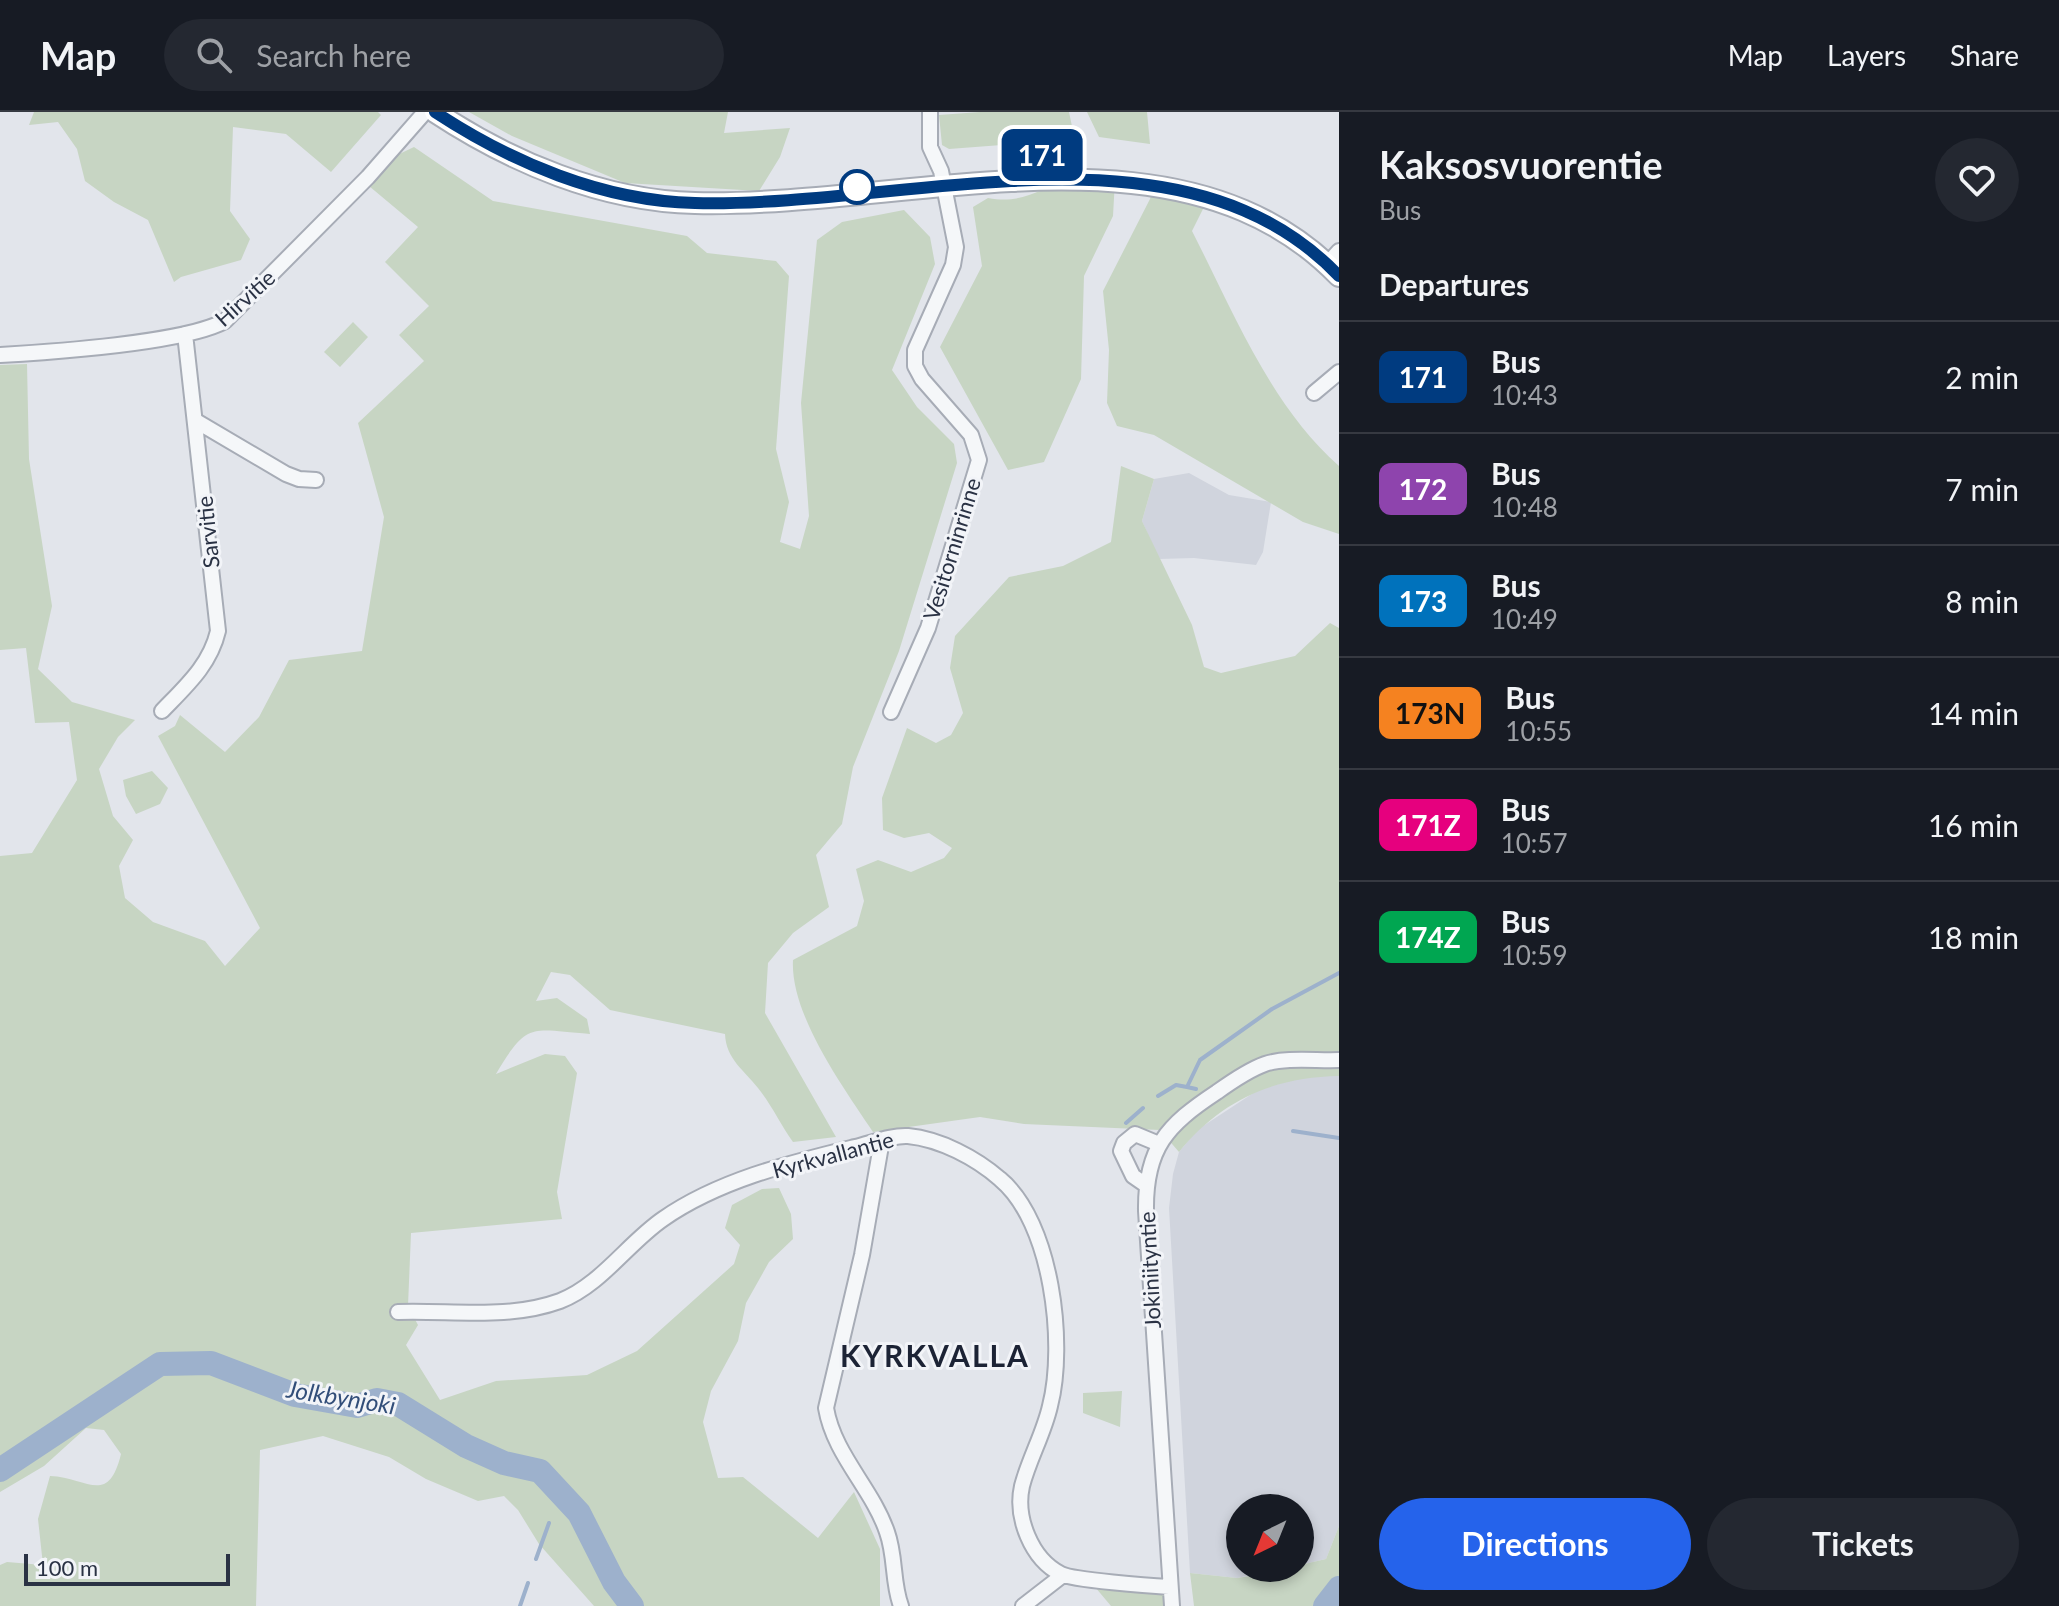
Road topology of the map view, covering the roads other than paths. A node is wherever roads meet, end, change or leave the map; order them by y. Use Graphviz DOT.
graph roads {
  1 [pos="425,112"];
  2 [pos="435,112"];
  3 [pos="930,112"];
  4 [pos="1001,161"];
  5 [pos="941,171"];
  6 [pos="1264,199"];
  7 [pos="1336,263"];
  8 [pos="185,334"];
  9 [pos="0,355"];
  10 [pos="1339,372"];
  11 [pos="1314,393"];
  12 [pos="196,421"];
  13 [pos="316,480"];
  14 [pos="162,711"];
  15 [pos="891,712"];
  16 [pos="1339,1060"];
  17 [pos="882,1140"];
  18 [pos="1159,1144"];
  19 [pos="1146,1185"];
  20 [pos="398,1312"];
  21 [pos="1063,1575"];
  22 [pos="1169,1587"];
  23 [pos="1172,1605"];
  24 [pos="901,1606"];
  25 [pos="1023,1606"];
  1 -- 8 [label="street, Hirvitie"];
  2 -- 5 [label="main road"];
  3 -- 5 [label="street"];
  4 -- 5 [label="main road"];
  5 -- 15 [label="street, Vesitorninrinne"];
  6 -- 7 [label="main road"];
  8 -- 9 [label="street, Hirvitie"];
  8 -- 12 [label="street, Sarvitie"];
  10 -- 11 [label="street"];
  12 -- 13 [label="street"];
  12 -- 14 [label="street, Sarvitie"];
  16 -- 18 [label="street, Jokiniityntie"];
  17 -- 20 [label="street, Kyrkvallantie"];
  17 -- 21 [label="street, Kyrkvallantie"];
  17 -- 24 [label="street"];
  18 -- 19 [label="street, Jokiniityntie"];
  18 -- 19 [label="street"];
  19 -- 22 [label="street, Jokiniityntie"];
  21 -- 22 [label="street"];
  21 -- 25 [label="street"];
  22 -- 23 [label="street, Jokiniityntie"];
}
